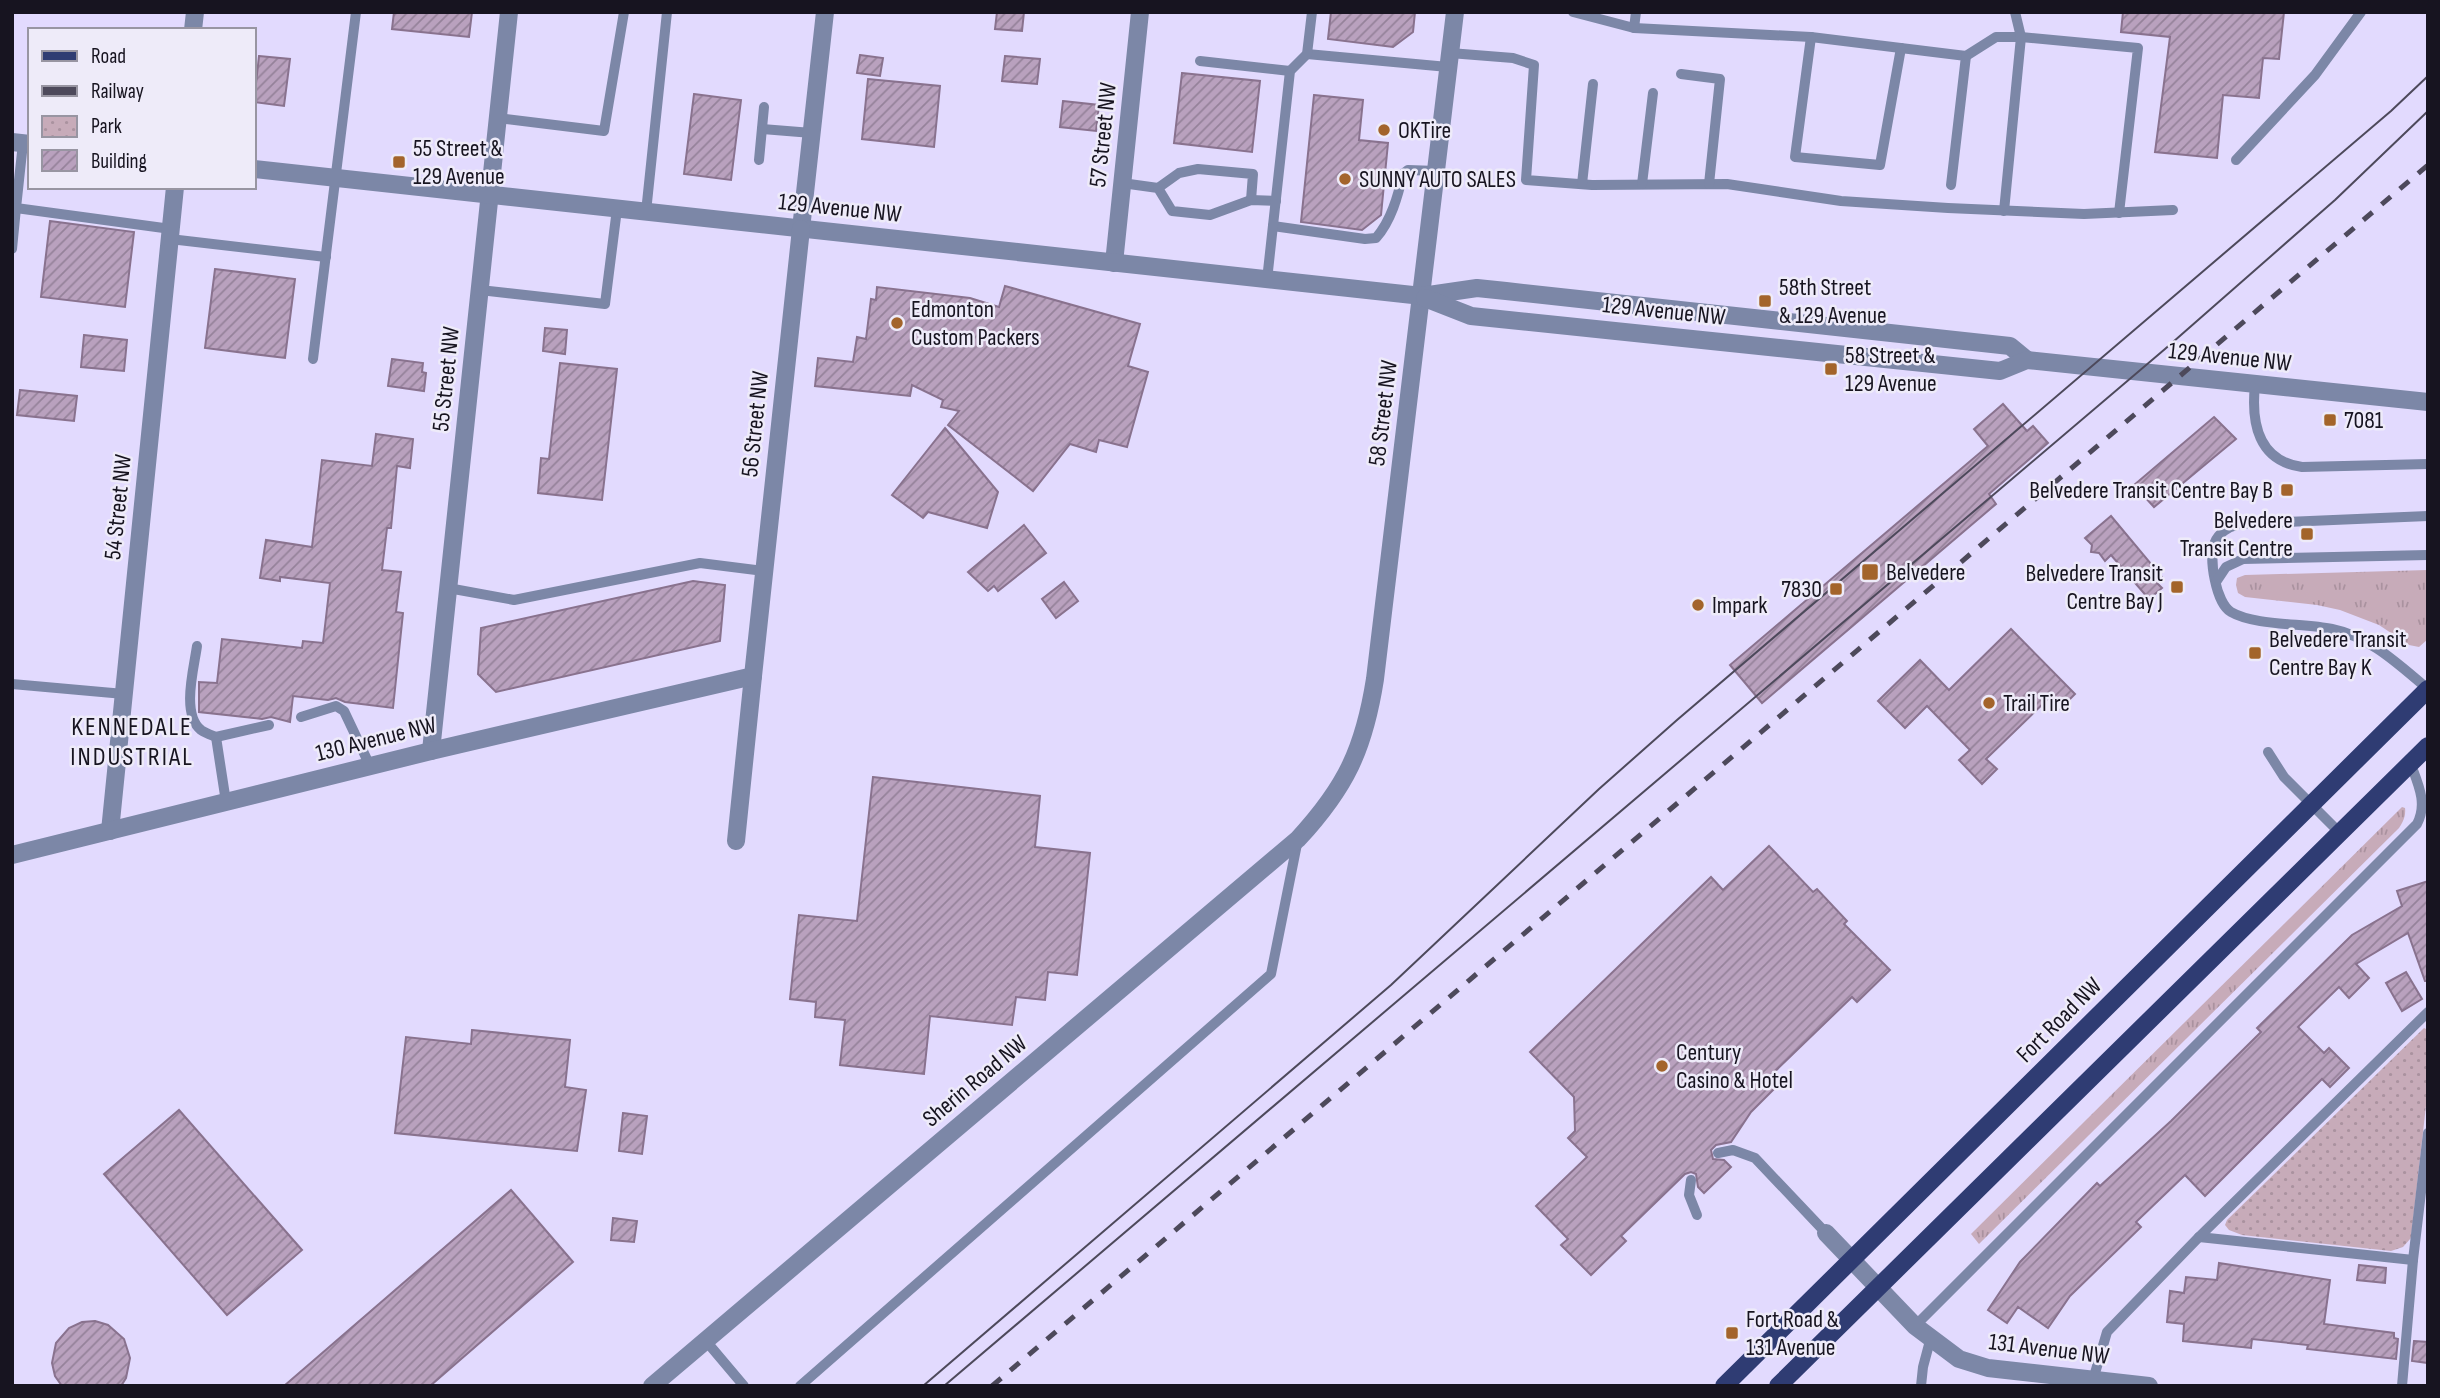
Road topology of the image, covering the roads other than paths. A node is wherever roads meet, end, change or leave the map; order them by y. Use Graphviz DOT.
graph roads {
  1 [pos="356,12"];
  2 [pos="509,12"];
  3 [pos="624,12"];
  4 [pos="667,12"];
  5 [pos="825,12"];
  6 [pos="1140,12"];
  7 [pos="1312,12"];
  8 [pos="1455,12"];
  9 [pos="1573,12"];
  10 [pos="1636,12"];
  11 [pos="2015,12"];
  12 [pos="2361,12"];
  13 [pos="1607,17"];
  14 [pos="1634,28"];
  15 [pos="1811,37"];
  16 [pos="2021,37"];
  17 [pos="1901,48"];
  18 [pos="1307,54"];
  19 [pos="1966,56"];
  20 [pos="1449,60"];
  21 [pos="1200,61"];
  22 [pos="1290,71"];
  23 [pos="1681,74"];
  24 [pos="1593,84"];
  25 [pos="1653,93"];
  26 [pos="764,107"];
  27 [pos="498,118"];
  28 [pos="762,129"];
  29 [pos="812,133"];
  30 [pos="22,143"];
  31 [pos="759,160"];
  32 [pos="2236,160"];
  33 [pos="256,169"];
  34 [pos="1436,171"];
  35 [pos="336,179"];
  36 [pos="1122,183"];
  37 [pos="1582,184"];
  38 [pos="1642,184"];
  39 [pos="1709,184"];
  40 [pos="1951,185"];
  41 [pos="1158,188"];
  42 [pos="175,189"];
  43 [pos="490,195"];
  44 [pos="1251,200"];
  45 [pos="1276,201"];
  46 [pos="16,208"];
  47 [pos="617,209"];
  48 [pos="2173,210"];
  49 [pos="2004,211"];
  50 [pos="646,212"];
  51 [pos="2119,213"];
  52 [pos="1273,226"];
  53 [pos="801,229"];
  54 [pos="170,234"];
  55 [pos="12,249"];
  56 [pos="326,257"];
  57 [pos="1114,263"];
  58 [pos="1268,280"];
  59 [pos="480,290"];
  60 [pos="1422,296"];
  61 [pos="313,359"];
  62 [pos="2027,360"];
  63 [pos="2255,385"];
  64 [pos="2428,402"];
  65 [pos="2428,464"];
  66 [pos="2428,516"];
  67 [pos="2428,555"];
  68 [pos="764,571"];
  69 [pos="2216,582"];
  70 [pos="448,588"];
  71 [pos="197,646"];
  72 [pos="753,676"];
  73 [pos="12,684"];
  74 [pos="2428,689"];
  75 [pos="124,694"];
  76 [pos="301,717"];
  77 [pos="269,725"];
  78 [pos="216,737"];
  79 [pos="2428,746"];
  80 [pos="431,751"];
  81 [pos="2267,752"];
  82 [pos="2410,762"];
  83 [pos="370,766"];
  84 [pos="226,802"];
  85 [pos="2425,803"];
  86 [pos="2312,805"];
  87 [pos="1325,810"];
  88 [pos="110,831"];
  89 [pos="2339,832"];
  90 [pos="1298,839"];
  91 [pos="736,841"];
  92 [pos="12,855"];
  93 [pos="2428,1012"];
  94 [pos="2428,1133"];
  95 [pos="1718,1153"];
  96 [pos="1691,1180"];
  97 [pos="1697,1215"];
  98 [pos="1826,1233"];
  99 [pos="2199,1237"];
  100 [pos="1852,1260"];
  101 [pos="2413,1260"];
  102 [pos="1878,1287"];
  103 [pos="1915,1326"];
  104 [pos="1931,1338"];
  105 [pos="706,1341"];
  106 [pos="2093,1380"];
  107 [pos="652,1386"];
  108 [pos="744,1386"];
  109 [pos="800,1386"];
  110 [pos="1724,1386"];
  111 [pos="1779,1386"];
  112 [pos="1921,1386"];
  113 [pos="2149,1386"];
  114 [pos="2402,1386"];
  1 -- 35 [label="lane"];
  2 -- 27 [label="street, 55 Street NW"];
  3 -- 27 [label="lane"];
  4 -- 50 [label="lane"];
  5 -- 29 [label="street, 56 Street NW"];
  6 -- 36 [label="street, 57 Street NW"];
  7 -- 18 [label="lane"];
  8 -- 20 [label="street, 58 Street NW"];
  9 -- 13 [label="lane"];
  10 -- 14 [label="lane"];
  11 -- 16 [label="lane"];
  12 -- 32 [label="lane"];
  13 -- 14 [label="lane"];
  14 -- 15 [label="lane"];
  15 -- 17 [label="lane"];
  15 -- 17 [label="lane"];
  16 -- 19 [label="lane"];
  16 -- 49 [label="lane"];
  16 -- 51 [label="lane"];
  17 -- 19 [label="lane"];
  18 -- 20 [label="lane"];
  18 -- 22 [label="lane"];
  19 -- 40 [label="lane"];
  20 -- 34 [label="street, 58 Street NW"];
  20 -- 37 [label="lane"];
  21 -- 22 [label="lane"];
  22 -- 45 [label="lane"];
  23 -- 39 [label="lane"];
  24 -- 37 [label="lane"];
  25 -- 38 [label="lane"];
  26 -- 28 [label="lane"];
  27 -- 43 [label="street, 55 Street NW"];
  28 -- 29 [label="lane"];
  28 -- 31 [label="lane"];
  29 -- 53 [label="street, 56 Street NW"];
  30 -- 46 [label="lane"];
  33 -- 35 [label="street, 129 Avenue NW"];
  34 -- 52 [label="lane"];
  34 -- 60 [label="street, 58 Street NW"];
  35 -- 43 [label="street, 129 Avenue NW"];
  35 -- 56 [label="lane"];
  36 -- 41 [label="lane"];
  36 -- 57 [label="street, 57 Street NW"];
  37 -- 38 [label="lane"];
  38 -- 39 [label="lane"];
  39 -- 49 [label="lane"];
  41 -- 44 [label="lane"];
  41 -- 44 [label="lane"];
  42 -- 54 [label="street, 54 Street NW"];
  43 -- 47 [label="street, 129 Avenue NW"];
  43 -- 59 [label="street, 55 Street NW"];
  44 -- 45 [label="lane"];
  45 -- 52 [label="lane"];
  46 -- 54 [label="lane"];
  46 -- 55 [label="lane"];
  47 -- 50 [label="street, 129 Avenue NW"];
  47 -- 59 [label="lane"];
  48 -- 51 [label="lane"];
  49 -- 51 [label="lane"];
  50 -- 53 [label="street, 129 Avenue NW"];
  52 -- 58 [label="lane"];
  53 -- 57 [label="street, 129 Avenue NW"];
  53 -- 68 [label="street, 56 Street NW"];
  54 -- 56 [label="lane"];
  54 -- 75 [label="street, 54 Street NW"];
  56 -- 61 [label="lane"];
  57 -- 58 [label="street, 129 Avenue NW"];
  58 -- 60 [label="street, 129 Avenue NW"];
  59 -- 70 [label="street, 55 Street NW"];
  60 -- 62 [label="street, 129 Avenue NW"];
  60 -- 62 [label="street, 129 Avenue NW"];
  60 -- 87 [label="street, 58 Street NW"];
  62 -- 63 [label="street, 129 Avenue NW"];
  63 -- 64 [label="street, 129 Avenue NW"];
  63 -- 65 [label="lane"];
  66 -- 69 [label="lane"];
  67 -- 69 [label="lane"];
  68 -- 70 [label="lane"];
  68 -- 72 [label="street, 56 Street NW"];
  69 -- 74 [label="lane"];
  70 -- 80 [label="street, 55 Street NW"];
  71 -- 78 [label="lane"];
  72 -- 80 [label="street, 130 Avenue NW"];
  72 -- 91 [label="street, 56 Street NW"];
  73 -- 75 [label="lane"];
  74 -- 86 [label="main road, Fort Road NW"];
  75 -- 88 [label="street, 54 Street NW"];
  76 -- 83 [label="lane"];
  77 -- 78 [label="lane"];
  78 -- 84 [label="lane"];
  79 -- 82 [label="main road"];
  80 -- 83 [label="street, 130 Avenue NW"];
  81 -- 86 [label="lane"];
  82 -- 85 [label="lane"];
  82 -- 89 [label="main road"];
  83 -- 84 [label="street, 130 Avenue NW"];
  84 -- 88 [label="street, 130 Avenue NW"];
  85 -- 103 [label="lane"];
  86 -- 89 [label="lane"];
  86 -- 100 [label="main road, Fort Road NW"];
  87 -- 90 [label="street, Sherin Road NW"];
  88 -- 92 [label="street, 130 Avenue NW"];
  89 -- 102 [label="main road"];
  90 -- 105 [label="street, Sherin Road NW"];
  90 -- 109 [label="lane"];
  93 -- 99 [label="lane"];
  94 -- 101 [label="lane"];
  95 -- 98 [label="lane"];
  96 -- 97 [label="lane"];
  98 -- 100 [label="street, 131 Avenue NW"];
  99 -- 101 [label="lane"];
  99 -- 106 [label="lane"];
  100 -- 102 [label="street, 131 Avenue NW"];
  100 -- 110 [label="main road, Fort Road NW"];
  101 -- 114 [label="lane"];
  102 -- 103 [label="street, 131 Avenue NW"];
  102 -- 111 [label="main road"];
  103 -- 104 [label="street, 131 Avenue NW"];
  104 -- 106 [label="street, 131 Avenue NW"];
  104 -- 112 [label="lane"];
  105 -- 107 [label="street, Sherin Road NW"];
  105 -- 108 [label="lane"];
  106 -- 113 [label="street, 131 Avenue NW"];
}
